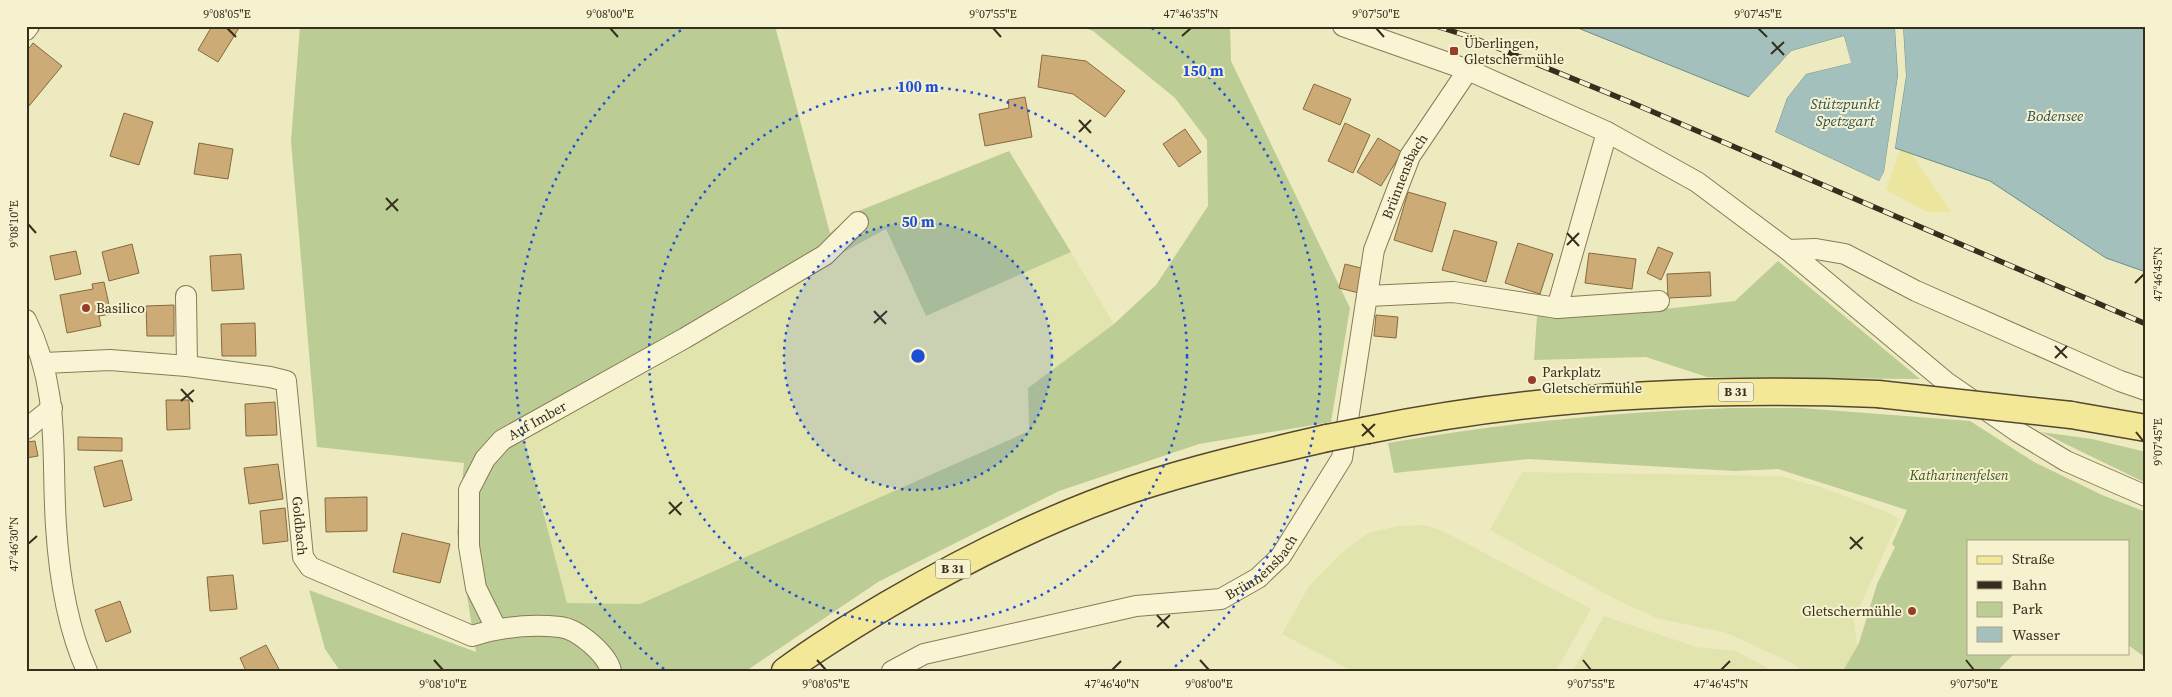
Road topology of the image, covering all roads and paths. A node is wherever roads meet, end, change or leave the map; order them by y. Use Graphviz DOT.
graph roads {
  1 [pos="29,26"];
  2 [pos="1343,26"];
  3 [pos="26,30"];
  4 [pos="1468,70"];
  5 [pos="1607,132"];
  6 [pos="858,222"];
  7 [pos="1788,250"];
  8 [pos="186,296"];
  9 [pos="1368,296"];
  10 [pos="1659,301"];
  11 [pos="1558,308"];
  12 [pos="26,320"];
  13 [pos="44,363"];
  14 [pos="186,366"];
  15 [pos="2146,390"];
  16 [pos="52,408"];
  17 [pos="2146,428"];
  18 [pos="26,429"];
  19 [pos="2146,496"];
  20 [pos="496,628"];
  21 [pos="87,671"];
  22 [pos="611,671"];
  23 [pos="785,671"];
  24 [pos="892,671"];
  1 -- 3 [label="street"];
  2 -- 4 [label="street"];
  4 -- 5 [label="street"];
  4 -- 9 [label="street, Brünnensbach"];
  5 -- 7 [label="street"];
  5 -- 11 [label="street"];
  6 -- 20 [label="street, Auf Imber"];
  7 -- 15 [label="street"];
  7 -- 19 [label="street"];
  8 -- 14 [label="street"];
  9 -- 11 [label="street"];
  9 -- 24 [label="street, Brünnensbach"];
  10 -- 11 [label="street"];
  12 -- 13 [label="street"];
  13 -- 14 [label="street, Goldbach"];
  13 -- 16 [label="street"];
  14 -- 20 [label="street, Goldbach"];
  16 -- 18 [label="street"];
  16 -- 21 [label="street"];
  17 -- 23 [label="main road, B 31, bridge"];
  20 -- 22 [label="street"];
}
